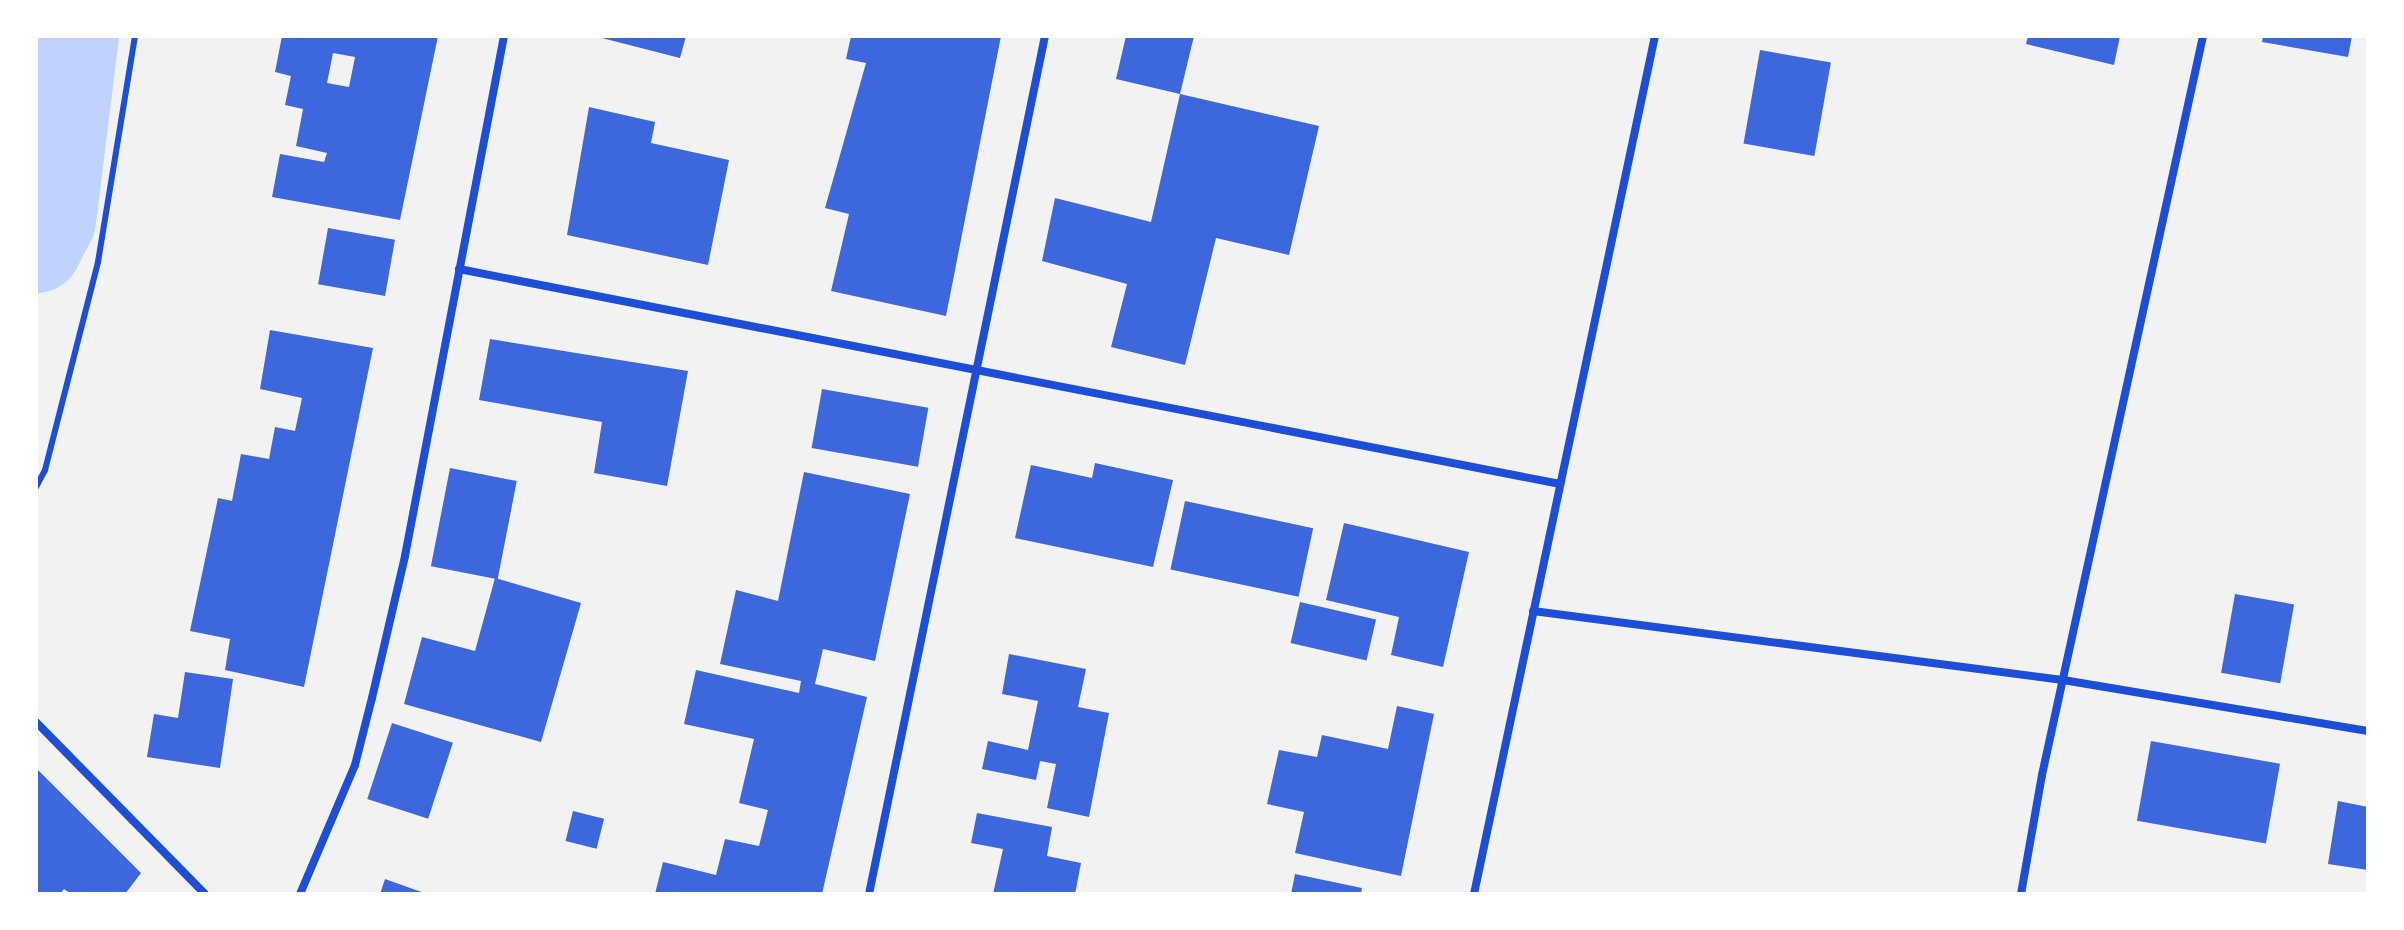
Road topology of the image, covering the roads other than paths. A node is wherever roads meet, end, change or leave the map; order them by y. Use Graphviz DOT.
graph roads {
  1 [pos="135,36"];
  2 [pos="504,36"];
  3 [pos="1045,36"];
  4 [pos="1655,36"];
  5 [pos="2203,36"];
  6 [pos="459,269"];
  7 [pos="978,370"];
  8 [pos="1560,484"];
  9 [pos="36,487"];
  10 [pos="1533,611"];
  11 [pos="2063,680"];
  12 [pos="36,722"];
  13 [pos="2368,731"];
  14 [pos="205,894"];
  15 [pos="300,894"];
  16 [pos="869,894"];
  17 [pos="1474,894"];
  18 [pos="2021,894"];
  1 -- 9 [label="lane"];
  2 -- 6 [label="street"];
  3 -- 7 [label="street"];
  4 -- 8 [label="street"];
  5 -- 11 [label="street"];
  6 -- 7 [label="street"];
  6 -- 15 [label="street"];
  7 -- 8 [label="street"];
  7 -- 16 [label="street"];
  8 -- 10 [label="street"];
  10 -- 11 [label="street"];
  10 -- 17 [label="street"];
  11 -- 13 [label="street"];
  11 -- 18 [label="street"];
  12 -- 14 [label="street"];
}
